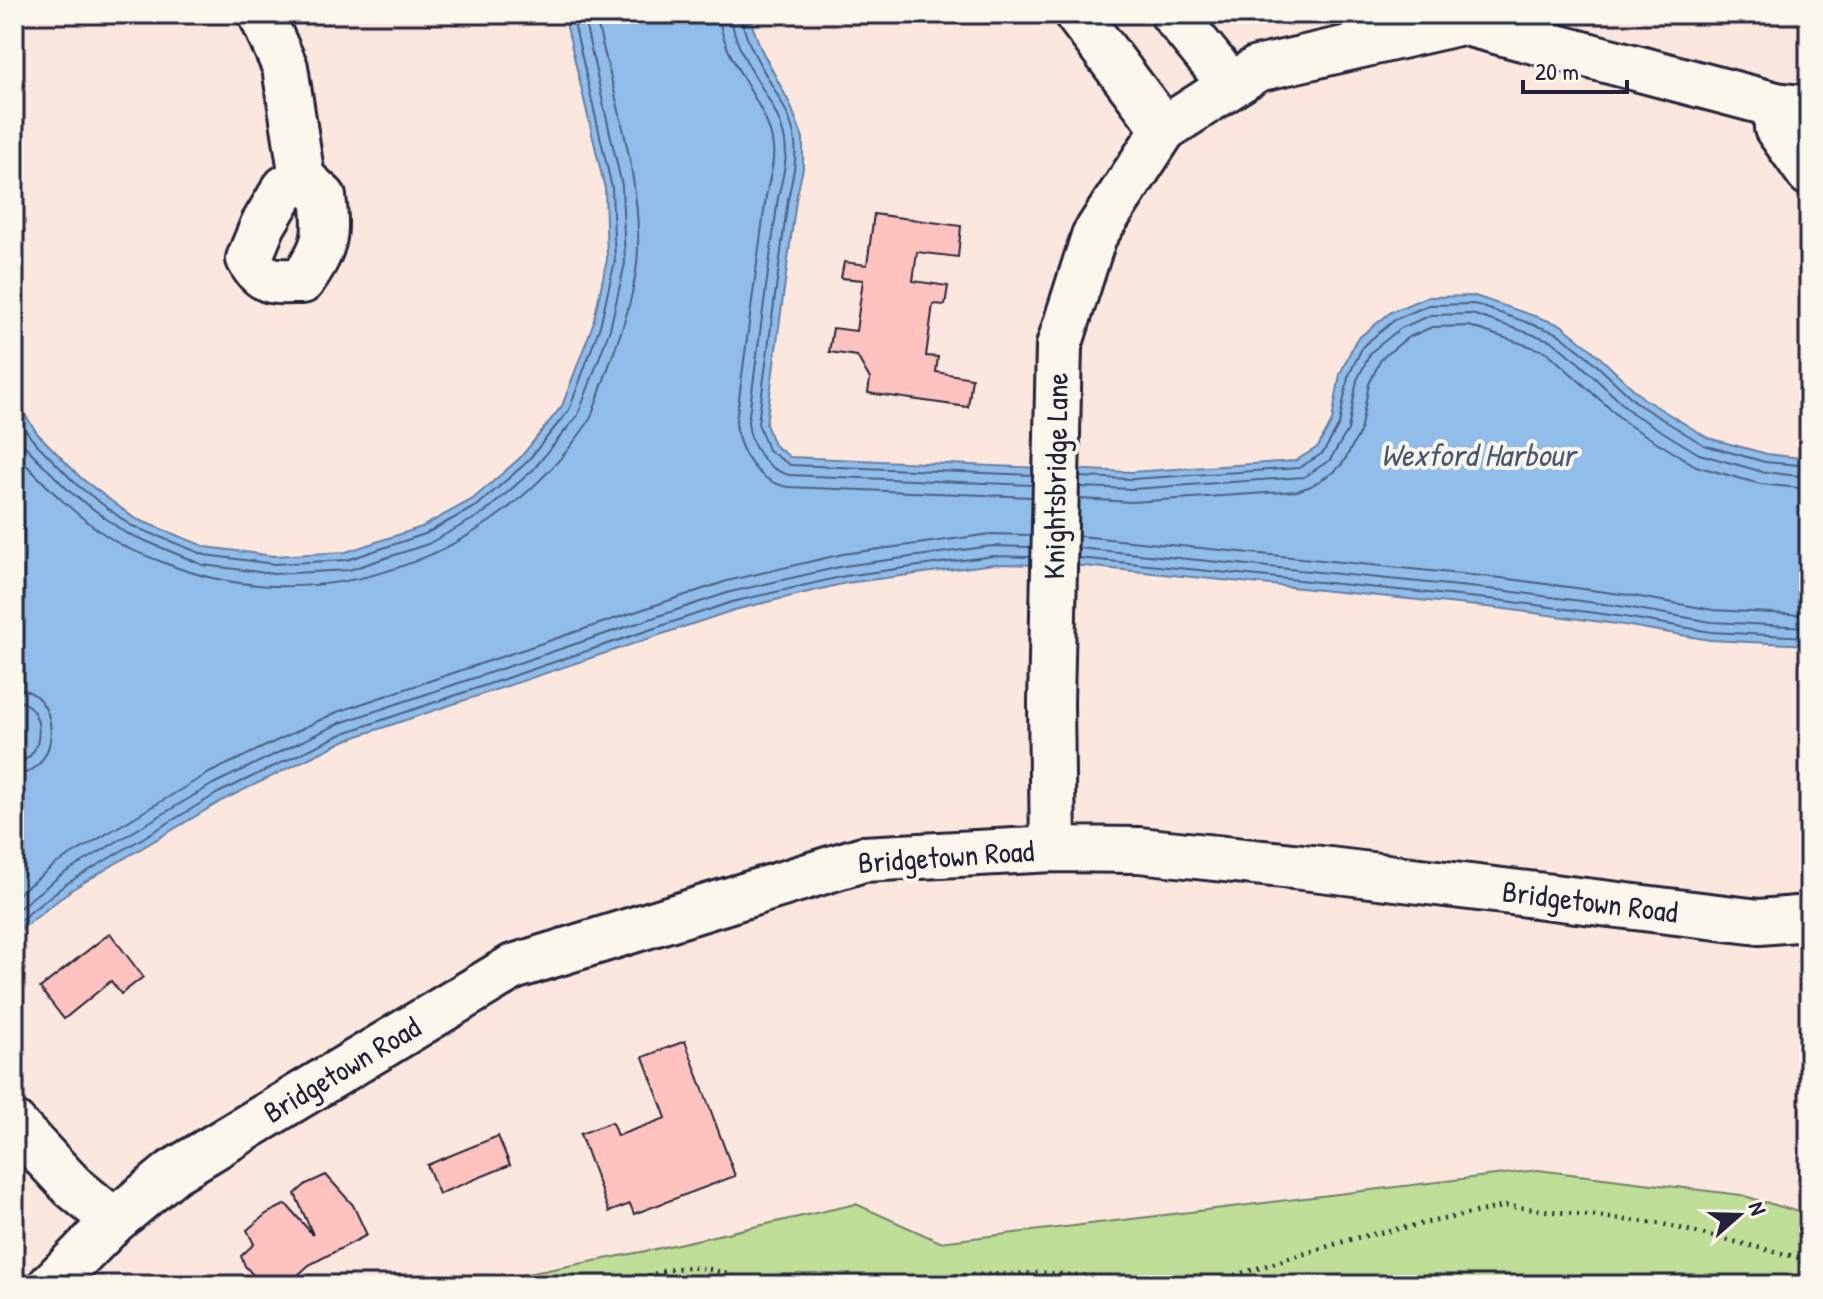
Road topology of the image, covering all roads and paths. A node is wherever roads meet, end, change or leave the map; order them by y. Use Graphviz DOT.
graph roads {
  1 [pos="261,14"];
  2 [pos="1077,14"];
  3 [pos="1173,14"];
  4 [pos="1231,85"];
  5 [pos="1792,107"];
  6 [pos="1164,129"];
  7 [pos="1809,173"];
  8 [pos="302,178"];
  9 [pos="1053,849"];
  10 [pos="1809,918"];
  11 [pos="14,1124"];
  12 [pos="114,1221"];
  13 [pos="1809,1260"];
  14 [pos="51,1285"];
  15 [pos="624,1285"];
  16 [pos="754,1285"];
  17 [pos="852,1285"];
  1 -- 8 [label="street"];
  2 -- 6 [label="street"];
  3 -- 4 [label="street"];
  4 -- 5 [label="street, Knightsbridge Lane"];
  4 -- 6 [label="street, Knightsbridge Lane"];
  5 -- 7 [label="street, Knightsbridge Lane"];
  6 -- 9 [label="street, Knightsbridge Lane"];
  9 -- 10 [label="street, Bridgetown Road"];
  9 -- 12 [label="street, Bridgetown Road"];
  11 -- 12 [label="street"];
  12 -- 14 [label="street, Bridgetown Road"];
  13 -- 17 [label="path"];
  15 -- 16 [label="path"];
}
